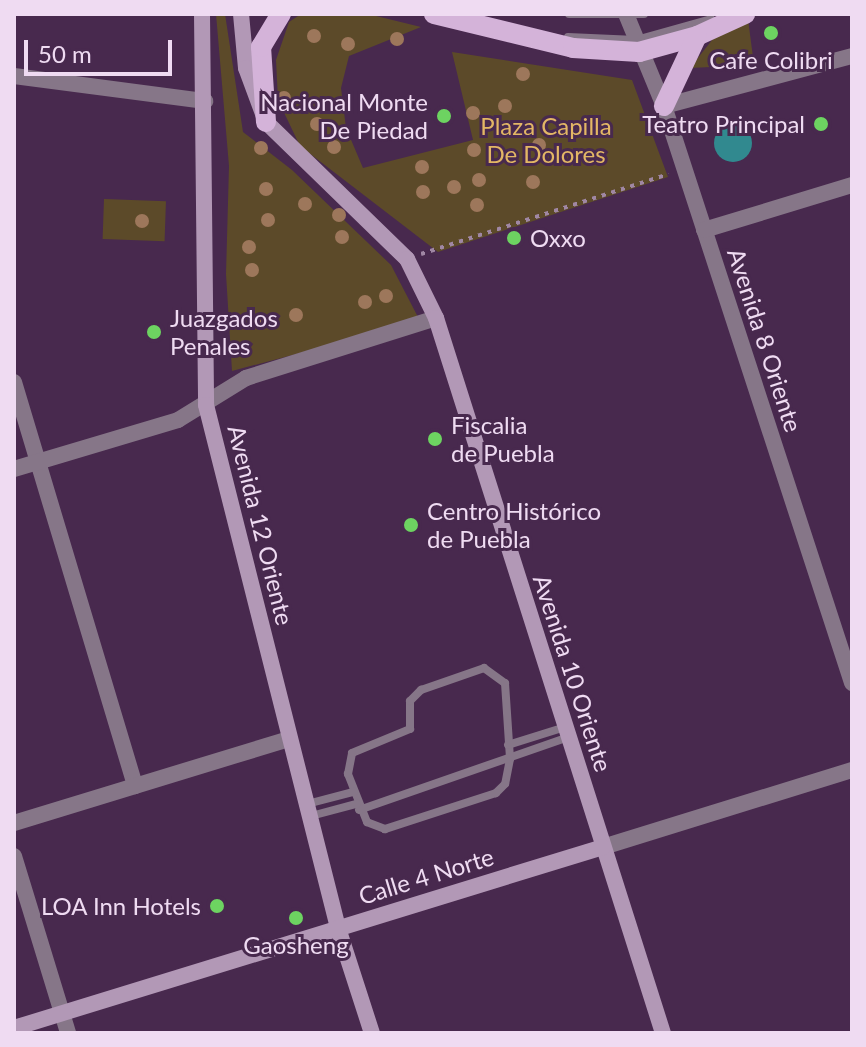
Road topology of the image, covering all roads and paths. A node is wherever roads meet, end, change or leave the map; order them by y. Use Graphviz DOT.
graph roads {
  1 [pos="202,14"];
  2 [pos="241,14"];
  3 [pos="281,14"];
  4 [pos="434,14"];
  5 [pos="469,14"];
  6 [pos="569,14"];
  7 [pos="723,14"];
  8 [pos="745,14"];
  9 [pos="632,15"];
  10 [pos="697,36"];
  11 [pos="638,46"];
  12 [pos="852,56"];
  13 [pos="14,76"];
  14 [pos="205,101"];
  15 [pos="664,106"];
  16 [pos="266,122"];
  17 [pos="682,170"];
  18 [pos="852,185"];
  19 [pos="704,230"];
  20 [pos="407,259"];
  21 [pos="436,318"];
  22 [pos="14,382"];
  23 [pos="206,405"];
  24 [pos="38,461"];
  25 [pos="14,469"];
  26 [pos="852,683"];
  27 [pos="567,732"];
  28 [pos="289,739"];
  29 [pos="508,745"];
  30 [pos="510,759"];
  31 [pos="852,770"];
  32 [pos="135,786"];
  33 [pos="353,792"];
  34 [pos="358,807"];
  35 [pos="308,810"];
  36 [pos="14,823"];
  37 [pos="603,847"];
  38 [pos="14,856"];
  39 [pos="338,928"];
  40 [pos="62,1012"];
  41 [pos="14,1028"];
  42 [pos="68,1033"];
  43 [pos="372,1033"];
  44 [pos="663,1033"];
  1 -- 14 [label="main road, Avenida 12 Oriente"];
  2 -- 16 [label="main road, Avenida 10 Oriente"];
  3 -- 16 [label="main road"];
  4 -- 11 [label="main road"];
  5 -- 11 [label="lane"];
  6 -- 9 [label="lane"];
  7 -- 11 [label="lane"];
  8 -- 10 [label="main road"];
  9 -- 11 [label="street, Avenida 8 Oriente"];
  10 -- 11 [label="main road"];
  10 -- 15 [label="main road"];
  11 -- 15 [label="street, Avenida 8 Oriente"];
  12 -- 15 [label="street"];
  13 -- 14 [label="street"];
  14 -- 23 [label="main road, Avenida 12 Oriente"];
  15 -- 17 [label="street, Avenida 8 Oriente"];
  16 -- 20 [label="main road, Avenida 10 Oriente"];
  17 -- 19 [label="street, Avenida 8 Oriente"];
  17 -- 20 [label="path"];
  18 -- 19 [label="street"];
  19 -- 26 [label="street, Avenida 8 Oriente"];
  20 -- 21 [label="main road, Avenida 10 Oriente"];
  21 -- 23 [label="street"];
  21 -- 27 [label="main road, Avenida 10 Oriente"];
  22 -- 24 [label="street"];
  23 -- 24 [label="street"];
  23 -- 28 [label="main road, Avenida 12 Oriente"];
  24 -- 25 [label="street"];
  24 -- 32 [label="street"];
  27 -- 29 [label="lane"];
  27 -- 30 [label="lane"];
  27 -- 37 [label="main road, Avenida 10 Oriente"];
  28 -- 32 [label="street"];
  28 -- 35 [label="main road, Avenida 12 Oriente"];
  29 -- 30 [label="lane"];
  29 -- 33 [label="lane"];
  30 -- 34 [label="lane"];
  30 -- 34 [label="lane"];
  31 -- 37 [label="street, Calle 4 Norte"];
  32 -- 36 [label="street"];
  33 -- 34 [label="lane"];
  33 -- 35 [label="lane"];
  34 -- 35 [label="lane"];
  35 -- 39 [label="main road, Avenida 12 Oriente"];
  37 -- 39 [label="main road, Calle 4 Norte"];
  37 -- 44 [label="main road, Avenida 10 Oriente"];
  38 -- 40 [label="street"];
  39 -- 40 [label="main road, Calle 4 Norte"];
  39 -- 43 [label="main road, Avenida 12 Oriente"];
  40 -- 41 [label="main road, Calle 4 Norte"];
  40 -- 42 [label="street"];
}
